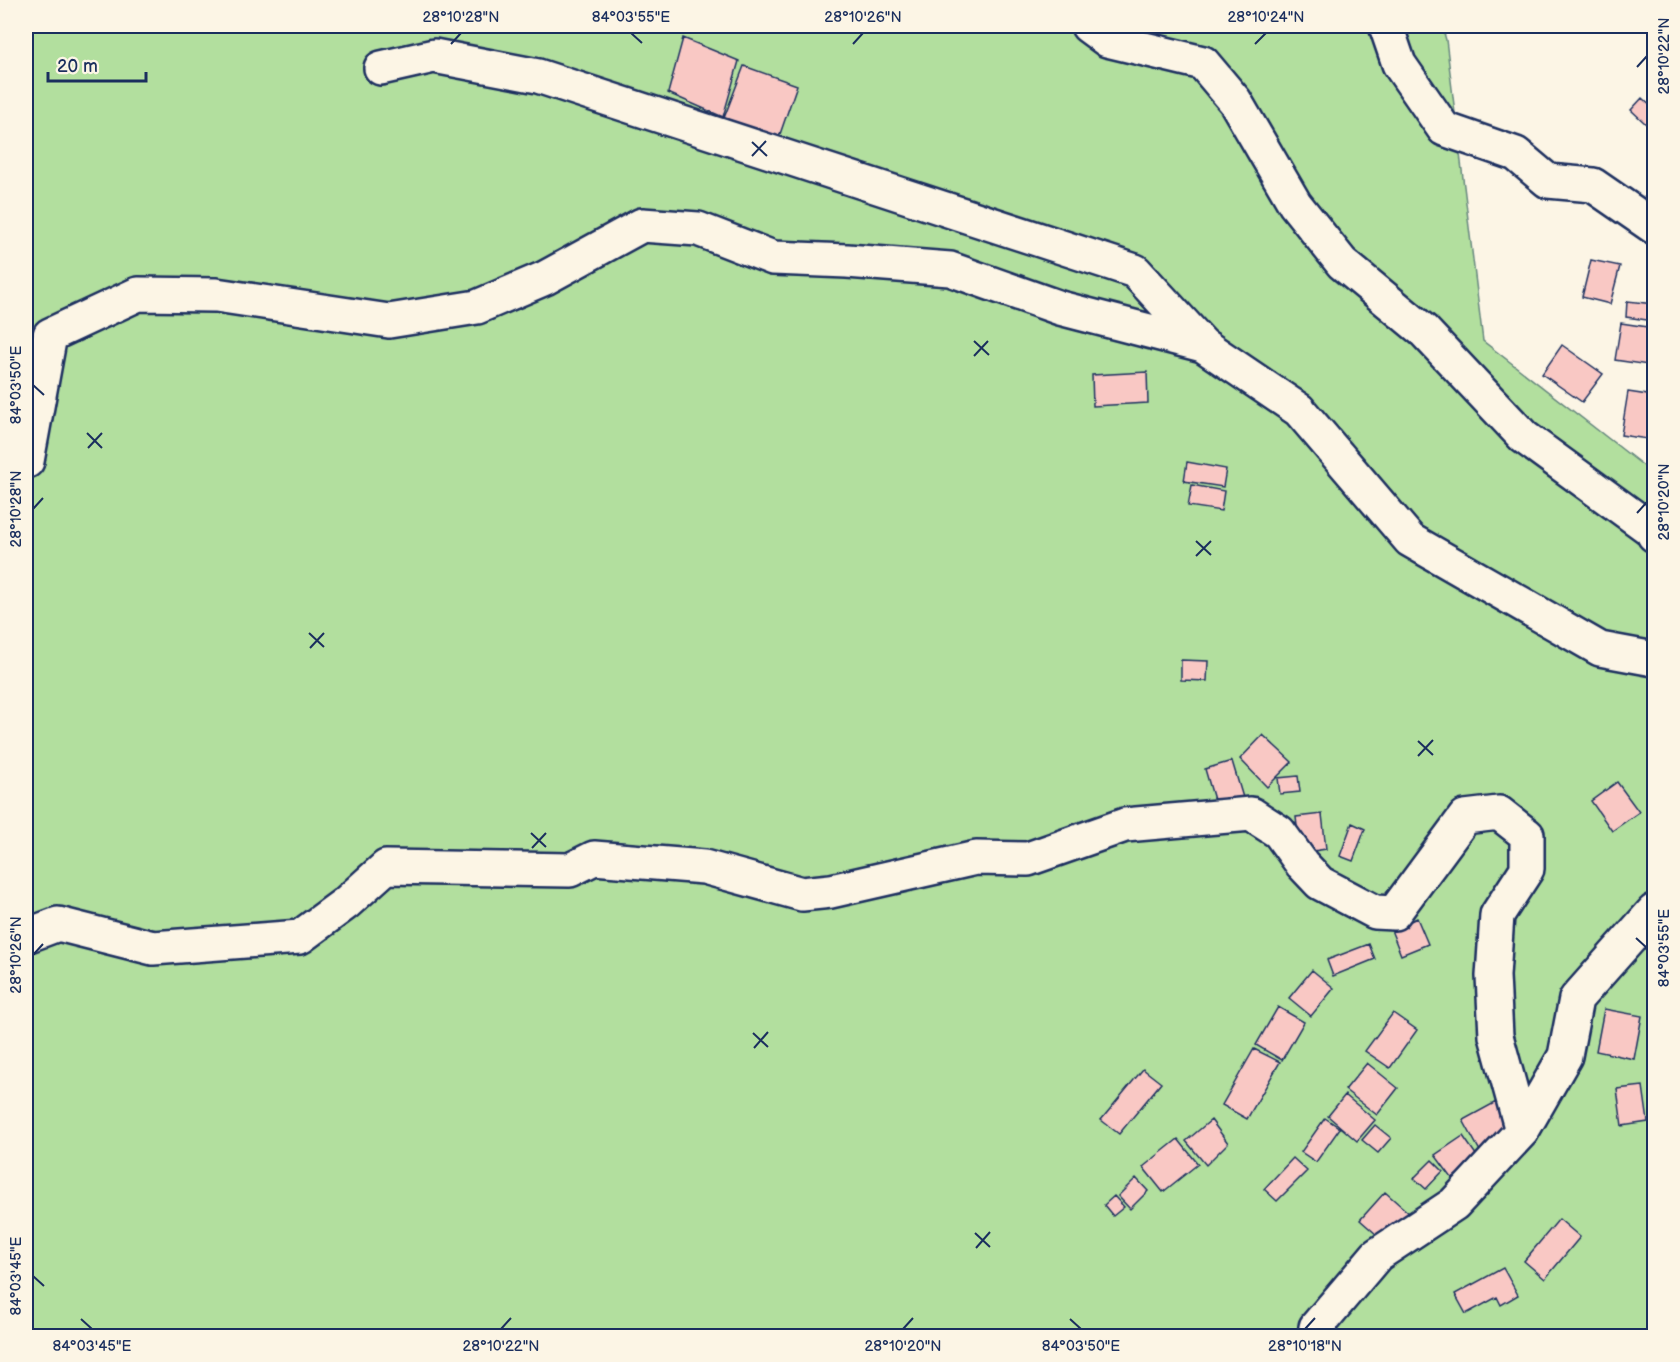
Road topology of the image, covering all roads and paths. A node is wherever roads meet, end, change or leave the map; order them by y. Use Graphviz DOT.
graph roads {
  1 [pos="1088,26"];
  2 [pos="1386,26"];
  3 [pos="381,68"];
  4 [pos="1654,227"];
  5 [pos="1203,345"];
  6 [pos="26,461"];
  7 [pos="1654,532"];
  8 [pos="1654,659"];
  9 [pos="1654,911"];
  10 [pos="26,936"];
  11 [pos="1522,1131"];
  12 [pos="1315,1336"];
  1 -- 7 [label="street"];
  2 -- 4 [label="street"];
  3 -- 5 [label="street"];
  5 -- 6 [label="street"];
  5 -- 8 [label="street"];
  9 -- 11 [label="street"];
  10 -- 11 [label="street"];
  11 -- 12 [label="street"];
}
